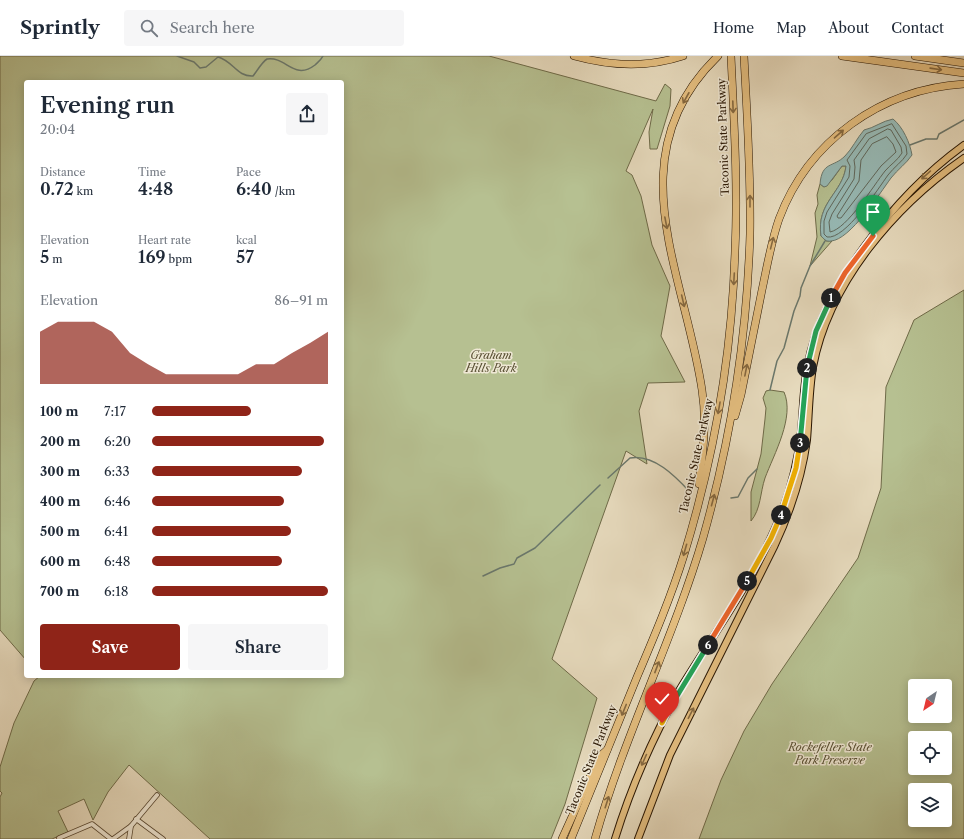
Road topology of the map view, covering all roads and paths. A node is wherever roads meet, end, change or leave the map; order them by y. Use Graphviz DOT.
graph roads {
  1 [pos="574,56"];
  2 [pos="683,56"];
  3 [pos="718,56"];
  4 [pos="731,56"];
  5 [pos="744,56"];
  6 [pos="842,56"];
  7 [pos="915,56"];
  8 [pos="964,63"];
  9 [pos="964,73"];
  10 [pos="964,84"];
  11 [pos="964,145"];
  12 [pos="964,158"];
  13 [pos="728,435"];
  14 [pos="696,512"];
  15 [pos="608,748"];
  16 [pos="157,795"];
  17 [pos="136,819"];
  18 [pos="131,826"];
  19 [pos="59,838"];
  20 [pos="112,839"];
  21 [pos="129,839"];
  22 [pos="163,839"];
  23 [pos="562,839"];
  24 [pos="571,839"];
  25 [pos="595,839"];
  26 [pos="615,839"];
  27 [pos="638,839"];
  1 -- 2 [label="highway"];
  3 -- 14 [label="highway, one-way"];
  4 -- 14 [label="highway, Taconic State Parkway, one-way"];
  13 -- 5 [label="highway, one-way"];
  6 -- 9 [label="highway, one-way"];
  7 -- 8 [label="highway"];
  13 -- 10 [label="highway, one-way"];
  11 -- 26 [label="main road, one-way"];
  27 -- 12 [label="main road, one-way"];
  25 -- 13 [label="highway, one-way"];
  14 -- 15 [label="highway, Taconic State Parkway, one-way"];
  15 -- 23 [label="highway"];
  15 -- 24 [label="highway, Taconic State Parkway"];
  16 -- 17 [label="street"];
  17 -- 18 [label="street"];
  17 -- 22 [label="street"];
  18 -- 20 [label="street"];
  18 -- 21 [label="street"];
  19 -- 20 [label="street"];
}
